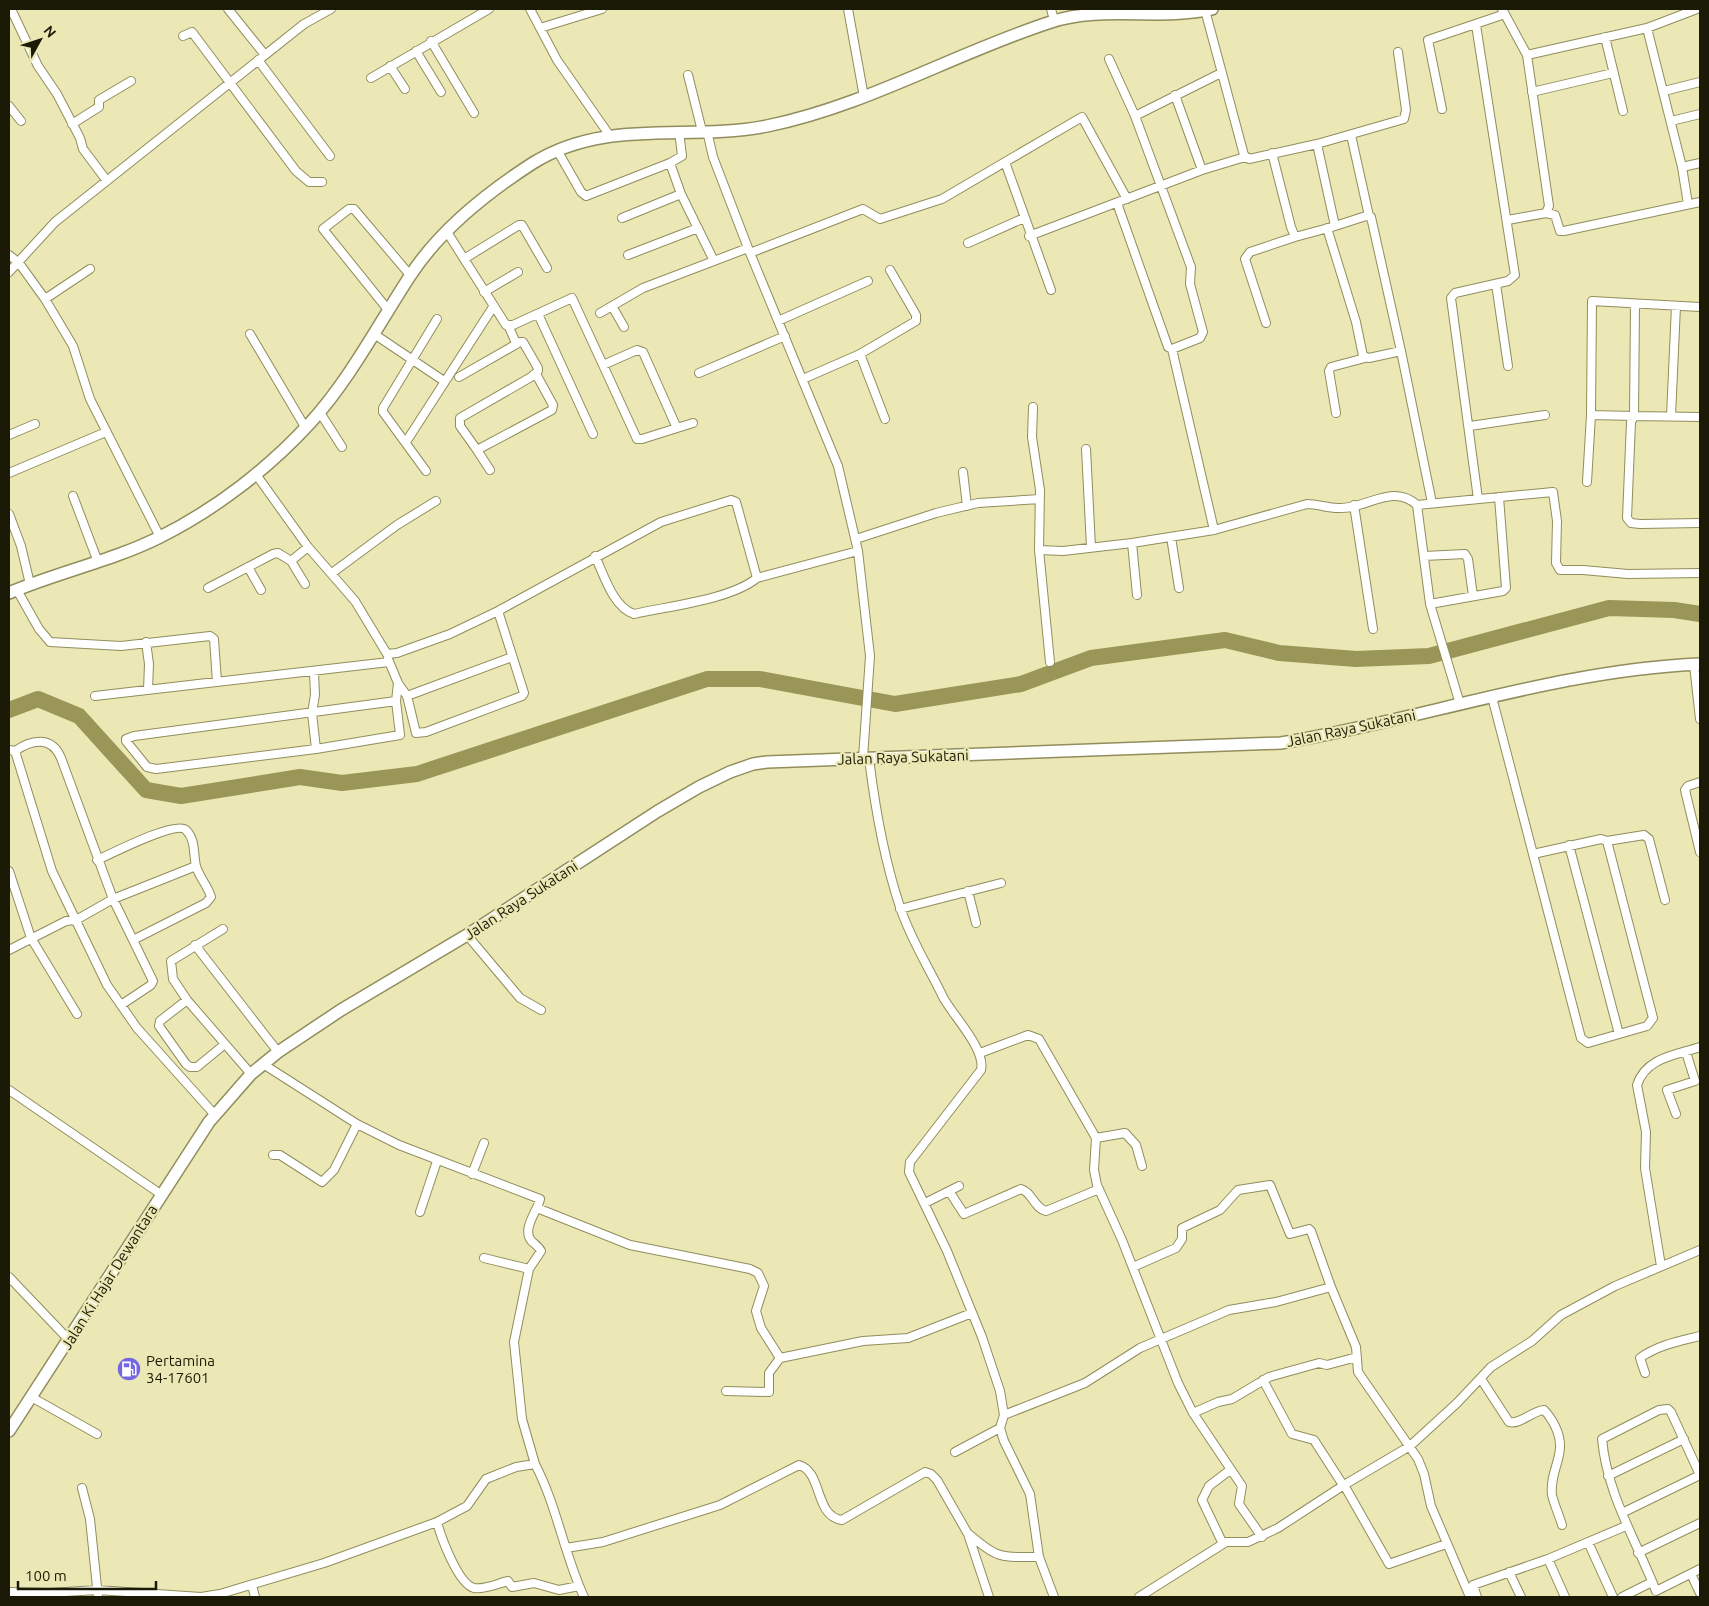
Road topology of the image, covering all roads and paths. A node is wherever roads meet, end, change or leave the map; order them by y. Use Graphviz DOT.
graph roads {
  1 [pos="11,9"];
  2 [pos="228,9"];
  3 [pos="489,9"];
  4 [pos="530,9"];
  5 [pos="602,9"];
  6 [pos="848,9"];
  7 [pos="1697,9"];
  8 [pos="326,10"];
  9 [pos="1209,10"];
  10 [pos="1504,12"];
  11 [pos="1053,14"];
  12 [pos="1476,25"];
  13 [pos="540,28"];
  14 [pos="1647,28"];
  15 [pos="183,36"];
  16 [pos="1605,37"];
  17 [pos="431,41"];
  18 [pos="416,50"];
  19 [pos="1398,52"];
  20 [pos="265,55"];
  21 [pos="1527,55"];
  22 [pos="1109,59"];
  23 [pos="258,60"];
  24 [pos="390,66"];
  25 [pos="1221,73"];
  26 [pos="1614,73"];
  27 [pos="688,75"];
  28 [pos="371,78"];
  29 [pos="131,81"];
  30 [pos="231,82"];
  31 [pos="1700,82"];
  32 [pos="405,89"];
  33 [pos="1664,91"];
  34 [pos="441,92"];
  35 [pos="1532,92"];
  36 [pos="1175,95"];
  37 [pos="864,97"];
  38 [pos="9,106"];
  39 [pos="1442,109"];
  40 [pos="1623,111"];
  41 [pos="474,114"];
  42 [pos="1700,114"];
  43 [pos="1134,116"];
  44 [pos="21,120"];
  45 [pos="1672,121"];
  46 [pos="72,124"];
  47 [pos="678,131"];
  48 [pos="704,131"];
  49 [pos="1351,135"];
  50 [pos="610,136"];
  51 [pos="1316,144"];
  52 [pos="558,150"];
  53 [pos="1272,153"];
  54 [pos="330,156"];
  55 [pos="1245,157"];
  56 [pos="1005,162"];
  57 [pos="670,163"];
  58 [pos="1700,163"];
  59 [pos="1682,167"];
  60 [pos="1202,170"];
  61 [pos="107,181"];
  62 [pos="322,182"];
  63 [pos="1160,186"];
  64 [pos="681,194"];
  65 [pos="1127,199"];
  66 [pos="1700,202"];
  67 [pos="1117,203"];
  68 [pos="1688,204"];
  69 [pos="1546,213"];
  70 [pos="1369,216"];
  71 [pos="622,218"];
  72 [pos="1024,218"];
  73 [pos="1508,220"];
  74 [pos="1331,227"];
  75 [pos="698,228"];
  76 [pos="447,232"];
  77 [pos="1029,236"];
  78 [pos="1295,238"];
  79 [pos="968,244"];
  80 [pos="749,251"];
  81 [pos="9,255"];
  82 [pos="628,255"];
  83 [pos="464,259"];
  84 [pos="714,261"];
  85 [pos="19,263"];
  86 [pos="547,268"];
  87 [pos="90,269"];
  88 [pos="890,270"];
  89 [pos="9,272"];
  90 [pos="518,272"];
  91 [pos="410,275"];
  92 [pos="868,281"];
  93 [pos="1496,284"];
  94 [pos="1050,290"];
  95 [pos="484,292"];
  96 [pos="45,299"];
  97 [pos="1635,304"];
  98 [pos="612,306"];
  99 [pos="1676,306"];
  100 [pos="493,307"];
  101 [pos="1700,307"];
  102 [pos="389,311"];
  103 [pos="600,313"];
  104 [pos="538,314"];
  105 [pos="436,319"];
  106 [pos="778,321"];
  107 [pos="1266,323"];
  108 [pos="508,326"];
  109 [pos="624,327"];
  110 [pos="250,334"];
  111 [pos="374,334"];
  112 [pos="785,336"];
  113 [pos="516,343"];
  114 [pos="1172,349"];
  115 [pos="1400,351"];
  116 [pos="860,354"];
  117 [pos="1365,358"];
  118 [pos="411,360"];
  119 [pos="603,365"];
  120 [pos="1508,366"];
  121 [pos="699,373"];
  122 [pos="536,374"];
  123 [pos="459,377"];
  124 [pos="803,379"];
  125 [pos="444,381"];
  126 [pos="1033,407"];
  127 [pos="319,411"];
  128 [pos="1336,413"];
  129 [pos="1545,415"];
  130 [pos="1591,415"];
  131 [pos="1634,416"];
  132 [pos="1671,416"];
  133 [pos="1700,417"];
  134 [pos="885,419"];
  135 [pos="692,423"];
  136 [pos="35,424"];
  137 [pos="676,426"];
  138 [pos="1470,426"];
  139 [pos="305,428"];
  140 [pos="106,432"];
  141 [pos="592,434"];
  142 [pos="9,435"];
  143 [pos="406,442"];
  144 [pos="342,447"];
  145 [pos="1086,449"];
  146 [pos="477,450"];
  147 [pos="490,470"];
  148 [pos="426,471"];
  149 [pos="964,472"];
  150 [pos="256,473"];
  151 [pos="9,474"];
  152 [pos="1587,482"];
  153 [pos="72,496"];
  154 [pos="1499,497"];
  155 [pos="1040,499"];
  156 [pos="1478,499"];
  157 [pos="436,502"];
  158 [pos="1432,503"];
  159 [pos="1354,505"];
  160 [pos="1417,505"];
  161 [pos="967,506"];
  162 [pos="9,514"];
  163 [pos="1700,523"];
  164 [pos="1214,530"];
  165 [pos="160,537"];
  166 [pos="1171,537"];
  167 [pos="856,539"];
  168 [pos="1132,543"];
  169 [pos="308,547"];
  170 [pos="1091,547"];
  171 [pos="1039,550"];
  172 [pos="858,551"];
  173 [pos="595,556"];
  174 [pos="1424,556"];
  175 [pos="291,561"];
  176 [pos="98,562"];
  177 [pos="248,567"];
  178 [pos="332,573"];
  179 [pos="1700,573"];
  180 [pos="757,578"];
  181 [pos="30,584"];
  182 [pos="305,584"];
  183 [pos="208,588"];
  184 [pos="1179,588"];
  185 [pos="261,590"];
  186 [pos="13,592"];
  187 [pos="1137,595"];
  188 [pos="1473,596"];
  189 [pos="1430,604"];
  190 [pos="498,611"];
  191 [pos="1373,629"];
  192 [pos="146,642"];
  193 [pos="387,654"];
  194 [pos="512,658"];
  195 [pos="389,662"];
  196 [pos="1050,662"];
  197 [pos="1697,664"];
  198 [pos="314,672"];
  199 [pos="217,682"];
  200 [pos="398,683"];
  201 [pos="148,690"];
  202 [pos="94,696"];
  203 [pos="408,696"];
  204 [pos="1492,697"];
  205 [pos="396,701"];
  206 [pos="1460,704"];
  207 [pos="312,713"];
  208 [pos="1700,719"];
  209 [pos="416,733"];
  210 [pos="400,735"];
  211 [pos="316,749"];
  212 [pos="12,751"];
  213 [pos="866,758"];
  214 [pos="1700,782"];
  215 [pos="1607,841"];
  216 [pos="1570,846"];
  217 [pos="1700,852"];
  218 [pos="1532,854"];
  219 [pos="97,860"];
  220 [pos="196,866"];
  221 [pos="9,871"];
  222 [pos="1002,883"];
  223 [pos="968,891"];
  224 [pos="112,899"];
  225 [pos="1665,900"];
  226 [pos="900,909"];
  227 [pos="76,920"];
  228 [pos="976,924"];
  229 [pos="223,928"];
  230 [pos="467,934"];
  231 [pos="31,938"];
  232 [pos="133,940"];
  233 [pos="195,945"];
  234 [pos="9,950"];
  235 [pos="187,1000"];
  236 [pos="121,1005"];
  237 [pos="541,1010"];
  238 [pos="77,1014"];
  239 [pos="1619,1034"];
  240 [pos="225,1044"];
  241 [pos="1700,1047"];
  242 [pos="278,1052"];
  243 [pos="1686,1052"];
  244 [pos="980,1053"];
  245 [pos="263,1064"];
  246 [pos="251,1074"];
  247 [pos="1698,1080"];
  248 [pos="9,1090"];
  249 [pos="1676,1114"];
  250 [pos="212,1119"];
  251 [pos="357,1124"];
  252 [pos="1096,1138"];
  253 [pos="484,1143"];
  254 [pos="273,1155"];
  255 [pos="438,1161"];
  256 [pos="1142,1166"];
  257 [pos="472,1174"];
  258 [pos="959,1186"];
  259 [pos="1098,1189"];
  260 [pos="950,1191"];
  261 [pos="162,1194"];
  262 [pos="925,1203"];
  263 [pos="537,1208"];
  264 [pos="420,1212"];
  265 [pos="1700,1250"];
  266 [pos="484,1258"];
  267 [pos="1661,1266"];
  268 [pos="1133,1267"];
  269 [pos="529,1269"];
  270 [pos="9,1277"];
  271 [pos="1331,1287"];
  272 [pos="972,1313"];
  273 [pos="1700,1336"];
  274 [pos="1160,1338"];
  275 [pos="69,1340"];
  276 [pos="1357,1357"];
  277 [pos="780,1358"];
  278 [pos="1644,1373"];
  279 [pos="1481,1379"];
  280 [pos="1263,1380"];
  281 [pos="726,1391"];
  282 [pos="33,1398"];
  283 [pos="1193,1413"];
  284 [pos="1004,1415"];
  285 [pos="1000,1428"];
  286 [pos="9,1431"];
  287 [pos="97,1434"];
  288 [pos="1684,1439"];
  289 [pos="1410,1446"];
  290 [pos="955,1452"];
  291 [pos="535,1464"];
  292 [pos="1230,1470"];
  293 [pos="1700,1475"];
  294 [pos="1608,1476"];
  295 [pos="1344,1485"];
  296 [pos="82,1488"];
  297 [pos="1622,1513"];
  298 [pos="436,1522"];
  299 [pos="1700,1523"];
  300 [pos="1562,1525"];
  301 [pos="1626,1526"];
  302 [pos="968,1534"];
  303 [pos="1262,1537"];
  304 [pos="1588,1542"];
  305 [pos="1222,1544"];
  306 [pos="1446,1544"];
  307 [pos="566,1548"];
  308 [pos="1638,1553"];
  309 [pos="1039,1558"];
  310 [pos="1548,1559"];
  311 [pos="1700,1569"];
  312 [pos="1510,1572"];
  313 [pos="1691,1574"];
  314 [pos="1652,1582"];
  315 [pos="252,1586"];
  316 [pos="579,1586"];
  317 [pos="9,1592"];
  318 [pos="98,1594"];
  319 [pos="1658,1594"];
  320 [pos="1700,1594"];
  321 [pos="256,1597"];
  322 [pos="584,1597"];
  323 [pos="989,1597"];
  324 [pos="1054,1597"];
  325 [pos="1139,1597"];
  326 [pos="1470,1597"];
  327 [pos="1477,1597"];
  328 [pos="1521,1597"];
  329 [pos="1565,1597"];
  330 [pos="1613,1597"];
  331 [pos="1622,1597"];
  1 -- 46 [label="street"];
  2 -- 20 [label="street"];
  3 -- 17 [label="street"];
  4 -- 13 [label="street"];
  5 -- 13 [label="street"];
  6 -- 37 [label="street"];
  7 -- 14 [label="street"];
  8 -- 20 [label="street"];
  9 -- 11 [label="main road"];
  9 -- 25 [label="street"];
  10 -- 12 [label="street"];
  10 -- 21 [label="street"];
  11 -- 37 [label="main road"];
  12 -- 39 [label="street"];
  12 -- 73 [label="street"];
  13 -- 50 [label="street"];
  14 -- 16 [label="street"];
  14 -- 33 [label="street"];
  15 -- 30 [label="street"];
  16 -- 21 [label="street"];
  16 -- 26 [label="street"];
  17 -- 18 [label="street"];
  17 -- 41 [label="street"];
  18 -- 24 [label="street"];
  18 -- 34 [label="street"];
  19 -- 49 [label="street"];
  20 -- 23 [label="street"];
  21 -- 35 [label="street"];
  22 -- 43 [label="street"];
  23 -- 30 [label="street"];
  23 -- 54 [label="street"];
  24 -- 28 [label="street"];
  24 -- 32 [label="street"];
  25 -- 36 [label="street"];
  25 -- 55 [label="street"];
  26 -- 35 [label="street"];
  26 -- 40 [label="street"];
  27 -- 48 [label="street"];
  29 -- 46 [label="street"];
  30 -- 61 [label="street"];
  30 -- 62 [label="street"];
  31 -- 33 [label="street"];
  33 -- 45 [label="street"];
  35 -- 69 [label="street"];
  36 -- 43 [label="street"];
  36 -- 60 [label="street"];
  37 -- 48 [label="main road"];
  38 -- 44 [label="street"];
  42 -- 45 [label="street"];
  43 -- 63 [label="street"];
  45 -- 59 [label="street"];
  46 -- 61 [label="street"];
  47 -- 48 [label="main road"];
  47 -- 50 [label="main road"];
  47 -- 57 [label="street"];
  48 -- 80 [label="street"];
  49 -- 51 [label="street"];
  49 -- 70 [label="street"];
  50 -- 52 [label="main road"];
  51 -- 53 [label="street"];
  51 -- 74 [label="street"];
  52 -- 57 [label="street"];
  52 -- 76 [label="main road"];
  53 -- 55 [label="street"];
  53 -- 78 [label="street"];
  55 -- 60 [label="street"];
  56 -- 65 [label="street"];
  56 -- 72 [label="street"];
  56 -- 80 [label="street"];
  57 -- 64 [label="street"];
  58 -- 59 [label="street"];
  59 -- 68 [label="street"];
  60 -- 63 [label="street"];
  61 -- 85 [label="street"];
  63 -- 65 [label="street"];
  63 -- 114 [label="street"];
  64 -- 71 [label="street"];
  64 -- 75 [label="street"];
  65 -- 67 [label="street"];
  66 -- 68 [label="street"];
  67 -- 77 [label="street"];
  67 -- 114 [label="street"];
  68 -- 69 [label="street"];
  69 -- 73 [label="street"];
  70 -- 74 [label="street"];
  70 -- 115 [label="street"];
  72 -- 77 [label="street"];
  72 -- 79 [label="street"];
  73 -- 93 [label="street"];
  74 -- 78 [label="street"];
  74 -- 117 [label="street"];
  75 -- 82 [label="street"];
  75 -- 84 [label="street"];
  76 -- 83 [label="street"];
  76 -- 91 [label="main road"];
  77 -- 94 [label="street"];
  78 -- 107 [label="street"];
  80 -- 84 [label="street"];
  80 -- 106 [label="street"];
  81 -- 85 [label="street"];
  83 -- 86 [label="street"];
  83 -- 95 [label="street"];
  84 -- 98 [label="street"];
  85 -- 89 [label="street"];
  85 -- 96 [label="street"];
  87 -- 96 [label="street"];
  88 -- 116 [label="street"];
  90 -- 95 [label="street"];
  91 -- 102 [label="main road"];
  91 -- 102 [label="street"];
  92 -- 106 [label="street"];
  93 -- 120 [label="street"];
  93 -- 138 [label="street"];
  95 -- 100 [label="street"];
  96 -- 140 [label="street"];
  97 -- 99 [label="street"];
  97 -- 130 [label="street"];
  97 -- 131 [label="street"];
  98 -- 103 [label="street"];
  98 -- 109 [label="street"];
  99 -- 101 [label="street"];
  99 -- 132 [label="street"];
  100 -- 108 [label="street"];
  100 -- 125 [label="street"];
  102 -- 111 [label="main road"];
  104 -- 108 [label="street"];
  104 -- 119 [label="street"];
  104 -- 141 [label="street"];
  105 -- 118 [label="street"];
  106 -- 112 [label="street"];
  108 -- 113 [label="street"];
  110 -- 139 [label="street"];
  111 -- 118 [label="street"];
  111 -- 127 [label="main road"];
  112 -- 121 [label="street"];
  112 -- 124 [label="street"];
  113 -- 122 [label="street"];
  113 -- 123 [label="street"];
  114 -- 164 [label="street"];
  115 -- 117 [label="street"];
  115 -- 158 [label="street"];
  116 -- 124 [label="street"];
  116 -- 134 [label="street"];
  117 -- 128 [label="street"];
  118 -- 125 [label="street"];
  118 -- 143 [label="street"];
  119 -- 137 [label="street"];
  119 -- 137 [label="street"];
  122 -- 146 [label="street"];
  122 -- 146 [label="street"];
  124 -- 167 [label="street"];
  125 -- 143 [label="street"];
  126 -- 155 [label="street"];
  127 -- 139 [label="main road"];
  127 -- 144 [label="street"];
  129 -- 138 [label="street"];
  130 -- 131 [label="street"];
  130 -- 152 [label="street"];
  131 -- 132 [label="street"];
  131 -- 163 [label="street"];
  132 -- 133 [label="street"];
  135 -- 137 [label="street"];
  136 -- 142 [label="street"];
  138 -- 156 [label="street"];
  139 -- 150 [label="main road"];
  140 -- 151 [label="street"];
  140 -- 165 [label="street"];
  143 -- 148 [label="street"];
  145 -- 170 [label="street"];
  146 -- 147 [label="street"];
  149 -- 161 [label="street"];
  150 -- 165 [label="main road"];
  150 -- 169 [label="street"];
  153 -- 176 [label="street"];
  154 -- 156 [label="street"];
  154 -- 179 [label="street"];
  154 -- 188 [label="street"];
  155 -- 161 [label="street"];
  155 -- 171 [label="street"];
  156 -- 158 [label="street"];
  157 -- 178 [label="street"];
  158 -- 160 [label="street"];
  159 -- 160 [label="street"];
  159 -- 164 [label="street"];
  159 -- 191 [label="street"];
  160 -- 174 [label="street"];
  161 -- 167 [label="street"];
  162 -- 181 [label="street"];
  164 -- 166 [label="street"];
  165 -- 176 [label="main road"];
  166 -- 168 [label="street"];
  166 -- 184 [label="street"];
  167 -- 172 [label="street"];
  168 -- 170 [label="street"];
  168 -- 187 [label="street"];
  169 -- 175 [label="street"];
  169 -- 178 [label="street"];
  170 -- 171 [label="street"];
  171 -- 196 [label="street"];
  172 -- 180 [label="street"];
  172 -- 213 [label="street"];
  173 -- 180 [label="street"];
  173 -- 180 [label="street"];
  173 -- 190 [label="street"];
  174 -- 188 [label="street"];
  174 -- 189 [label="street"];
  175 -- 177 [label="street"];
  175 -- 182 [label="street"];
  176 -- 181 [label="main road"];
  177 -- 183 [label="street"];
  177 -- 185 [label="street"];
  178 -- 193 [label="street"];
  181 -- 186 [label="main road"];
  186 -- 192 [label="street"];
  188 -- 189 [label="street"];
  189 -- 206 [label="street"];
  190 -- 193 [label="street"];
  190 -- 194 [label="street"];
  192 -- 199 [label="street"];
  192 -- 201 [label="street"];
  193 -- 195 [label="street"];
  194 -- 203 [label="street"];
  194 -- 209 [label="street"];
  195 -- 198 [label="street"];
  195 -- 200 [label="street"];
  197 -- 204 [label="main road, Jalan Raya Sukatani"];
  197 -- 208 [label="street"];
  198 -- 199 [label="street"];
  198 -- 207 [label="street"];
  199 -- 201 [label="street"];
  200 -- 203 [label="street"];
  200 -- 205 [label="street"];
  201 -- 202 [label="street"];
  203 -- 209 [label="street"];
  204 -- 206 [label="main road, Jalan Raya Sukatani"];
  204 -- 218 [label="street"];
  205 -- 207 [label="street"];
  205 -- 210 [label="street"];
  206 -- 213 [label="main road, Jalan Raya Sukatani"];
  207 -- 211 [label="street"];
  207 -- 211 [label="street"];
  209 -- 210 [label="street"];
  210 -- 211 [label="street"];
  212 -- 219 [label="street"];
  212 -- 227 [label="street"];
  213 -- 226 [label="street"];
  213 -- 230 [label="main road, Jalan Raya Sukatani"];
  214 -- 217 [label="street"];
  215 -- 216 [label="street"];
  215 -- 225 [label="street"];
  215 -- 239 [label="street"];
  216 -- 218 [label="street"];
  216 -- 239 [label="street"];
  218 -- 239 [label="street"];
  219 -- 220 [label="street"];
  219 -- 224 [label="street"];
  220 -- 224 [label="street"];
  220 -- 232 [label="street"];
  221 -- 231 [label="street"];
  222 -- 223 [label="street"];
  223 -- 226 [label="street"];
  223 -- 228 [label="street"];
  224 -- 227 [label="street"];
  224 -- 232 [label="street"];
  226 -- 244 [label="street"];
  227 -- 231 [label="street"];
  227 -- 236 [label="street"];
  229 -- 233 [label="street"];
  230 -- 237 [label="street"];
  230 -- 242 [label="main road, Jalan Raya Sukatani"];
  231 -- 234 [label="street"];
  231 -- 238 [label="street"];
  232 -- 236 [label="street"];
  233 -- 235 [label="street"];
  233 -- 242 [label="street"];
  235 -- 240 [label="street"];
  235 -- 240 [label="street"];
  236 -- 250 [label="street"];
  240 -- 246 [label="street"];
  241 -- 243 [label="street"];
  242 -- 245 [label="main road, Jalan Raya Sukatani"];
  243 -- 247 [label="street"];
  243 -- 267 [label="street"];
  244 -- 252 [label="street"];
  244 -- 262 [label="street"];
  245 -- 246 [label="main road, Jalan Raya Sukatani"];
  245 -- 251 [label="street"];
  246 -- 250 [label="main road, Jalan Raya Sukatani"];
  247 -- 249 [label="street"];
  248 -- 261 [label="street"];
  250 -- 261 [label="main road, Jalan Ki Hajar Dewantara"];
  251 -- 254 [label="street"];
  251 -- 255 [label="street"];
  252 -- 256 [label="street"];
  252 -- 259 [label="street"];
  253 -- 257 [label="street"];
  255 -- 257 [label="street"];
  255 -- 264 [label="street"];
  257 -- 263 [label="street"];
  258 -- 260 [label="street"];
  259 -- 260 [label="street"];
  259 -- 268 [label="street"];
  260 -- 262 [label="street"];
  261 -- 275 [label="main road, Jalan Ki Hajar Dewantara"];
  262 -- 272 [label="street"];
  263 -- 269 [label="street"];
  263 -- 277 [label="street"];
  265 -- 267 [label="street"];
  266 -- 269 [label="street"];
  267 -- 279 [label="street"];
  268 -- 271 [label="street"];
  268 -- 274 [label="street"];
  269 -- 291 [label="street"];
  270 -- 275 [label="street"];
  271 -- 274 [label="street"];
  271 -- 276 [label="street"];
  272 -- 277 [label="street"];
  272 -- 284 [label="street"];
  273 -- 278 [label="street"];
  274 -- 283 [label="street"];
  274 -- 284 [label="street"];
  275 -- 282 [label="main road, Jalan Ki Hajar Dewantara"];
  276 -- 280 [label="street"];
  276 -- 289 [label="street"];
  277 -- 281 [label="street"];
  279 -- 289 [label="street"];
  279 -- 300 [label="street"];
  280 -- 283 [label="street"];
  280 -- 295 [label="street"];
  282 -- 286 [label="main road, Jalan Ki Hajar Dewantara"];
  282 -- 287 [label="street"];
  283 -- 292 [label="street"];
  284 -- 285 [label="street"];
  285 -- 290 [label="street"];
  285 -- 309 [label="street"];
  288 -- 293 [label="street"];
  288 -- 294 [label="street"];
  288 -- 294 [label="street"];
  289 -- 295 [label="street"];
  289 -- 306 [label="street"];
  291 -- 298 [label="street"];
  291 -- 307 [label="street"];
  292 -- 303 [label="street"];
  292 -- 305 [label="street"];
  293 -- 297 [label="street"];
  294 -- 297 [label="street"];
  295 -- 303 [label="street"];
  295 -- 306 [label="street"];
  296 -- 318 [label="street"];
  297 -- 301 [label="street"];
  298 -- 315 [label="street"];
  298 -- 316 [label="street"];
  299 -- 308 [label="street"];
  301 -- 304 [label="street"];
  301 -- 308 [label="street"];
  302 -- 307 [label="street"];
  302 -- 309 [label="street"];
  302 -- 323 [label="street"];
  303 -- 305 [label="street"];
  304 -- 310 [label="street"];
  304 -- 330 [label="street"];
  305 -- 325 [label="street"];
  306 -- 326 [label="street"];
  307 -- 316 [label="street"];
  308 -- 314 [label="street"];
  309 -- 324 [label="street"];
  310 -- 312 [label="street"];
  310 -- 329 [label="street"];
  311 -- 313 [label="street"];
  312 -- 327 [label="street"];
  312 -- 328 [label="street"];
  313 -- 319 [label="street"];
  313 -- 320 [label="street"];
  314 -- 319 [label="street"];
  314 -- 331 [label="street"];
  315 -- 318 [label="street"];
  315 -- 321 [label="street"];
  316 -- 322 [label="street"];
  317 -- 318 [label="street"];
}
